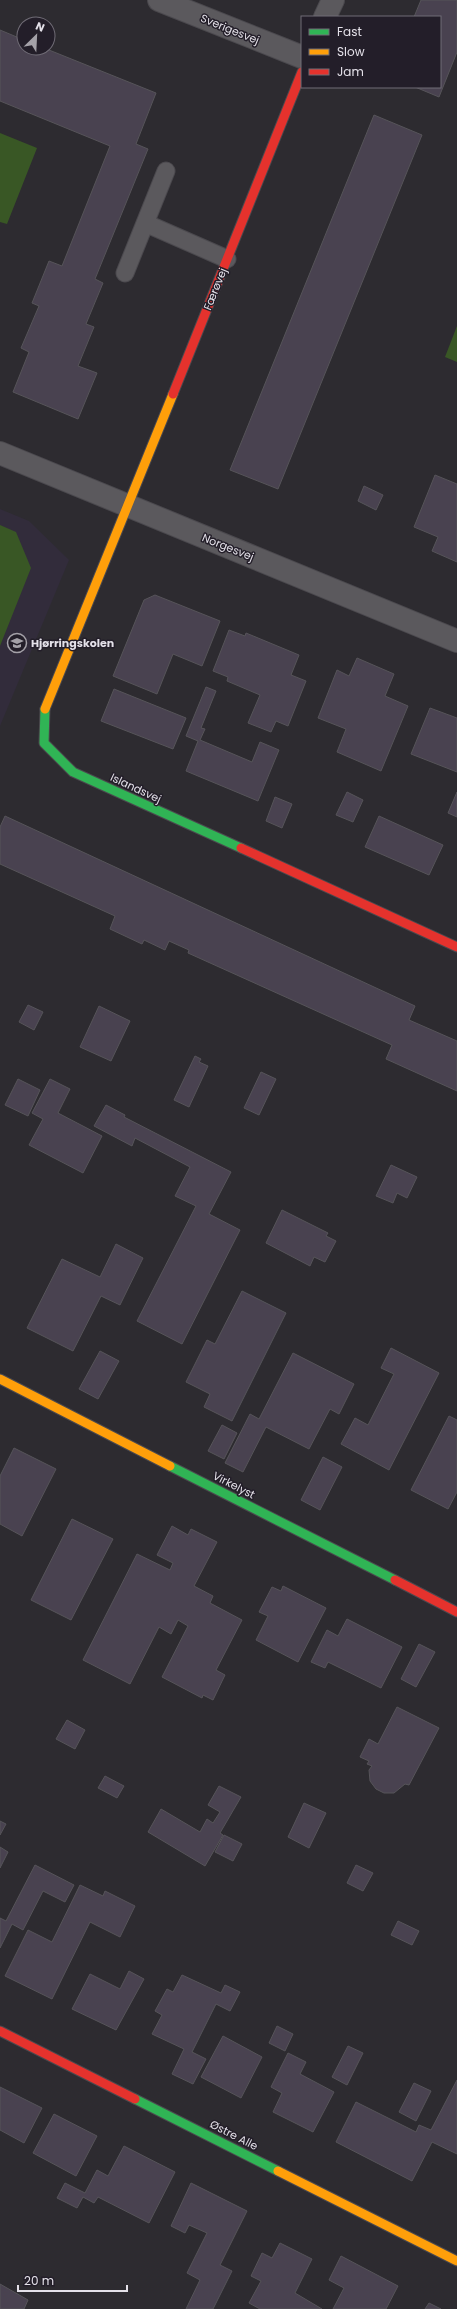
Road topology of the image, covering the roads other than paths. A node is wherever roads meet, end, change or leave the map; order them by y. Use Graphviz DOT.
graph roads {
  1 [pos="159,0"];
  2 [pos="333,0"];
  3 [pos="325,16"];
  4 [pos="301,57"];
  5 [pos="301,74"];
  6 [pos="166,171"];
  7 [pos="145,223"];
  8 [pos="227,259"];
  9 [pos="125,273"];
  10 [pos="0,453"];
  11 [pos="128,506"];
  12 [pos="457,641"];
  13 [pos="457,947"];
  14 [pos="0,1379"];
  15 [pos="457,1612"];
  16 [pos="0,2031"];
  17 [pos="457,2261"];
  1 -- 4 [label="street, Sverigesvej"];
  2 -- 3 [label="street"];
  5 -- 8 [label="street, Færøvej"];
  6 -- 7 [label="lane"];
  7 -- 8 [label="lane"];
  7 -- 9 [label="lane"];
  8 -- 11 [label="street, Færøvej"];
  10 -- 11 [label="street, Norgesvej"];
  11 -- 12 [label="street, Norgesvej"];
  11 -- 13 [label="street, Islandsvej"];
  14 -- 15 [label="street, Virkelyst"];
  16 -- 17 [label="street, Østre Alle"];
}
